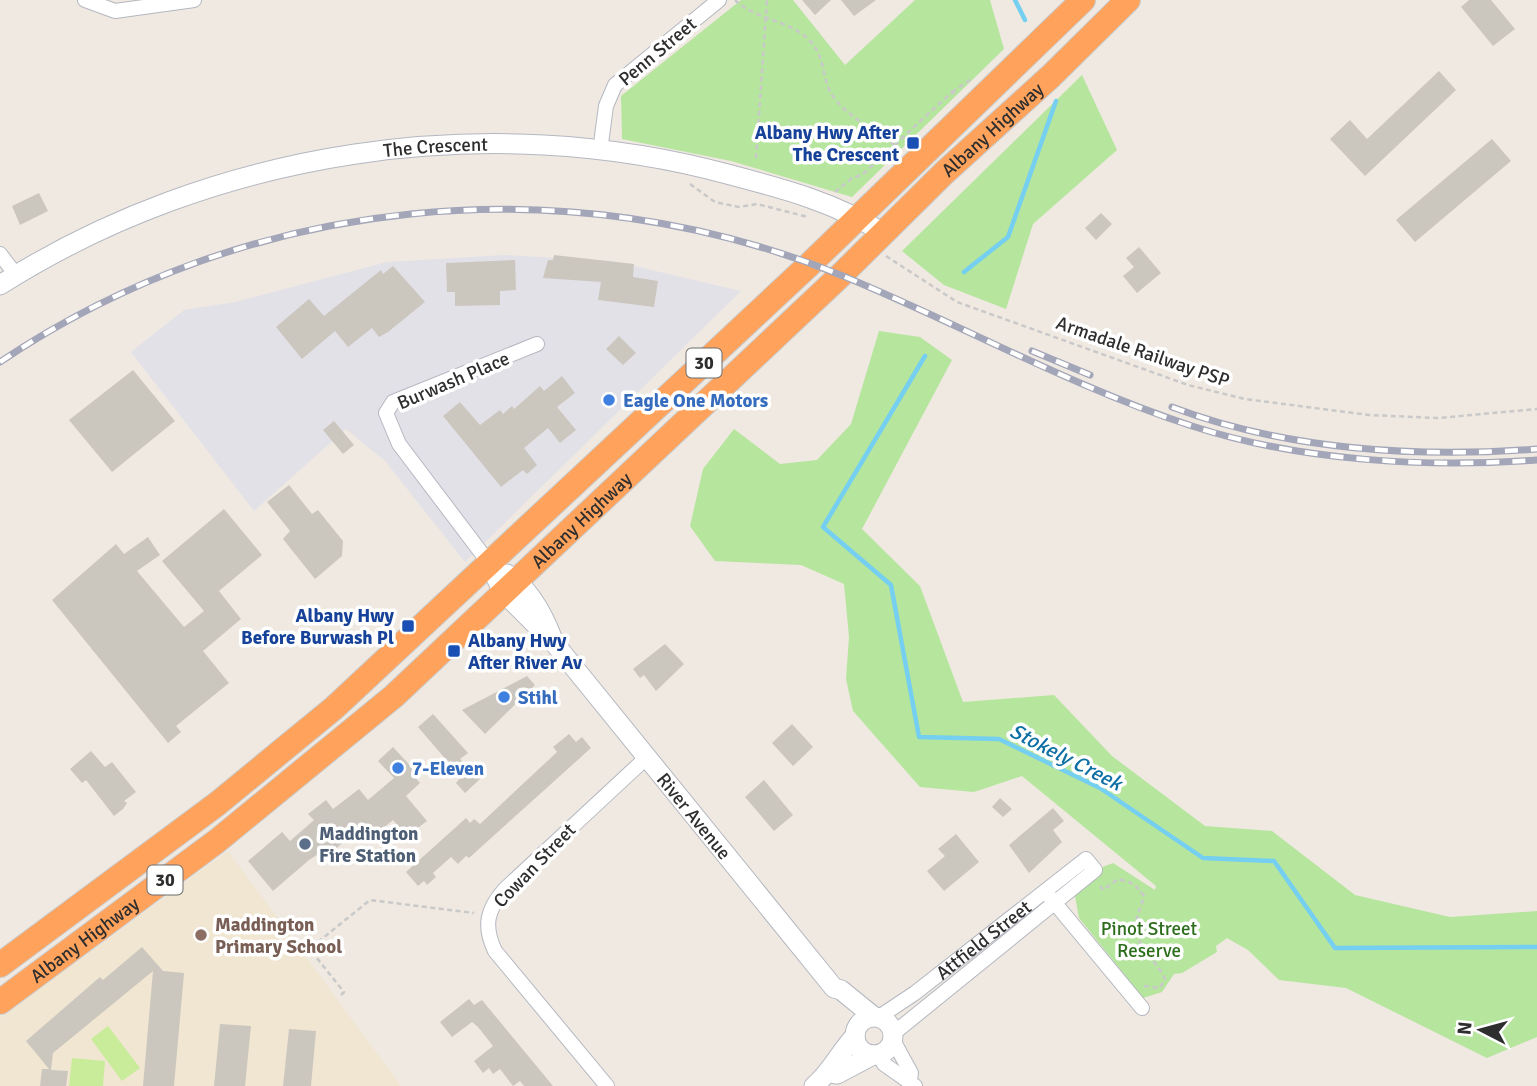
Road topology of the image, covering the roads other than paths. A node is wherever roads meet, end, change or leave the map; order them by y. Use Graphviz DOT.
graph roads {
  1 [pos="85,0"];
  2 [pos="194,0"];
  3 [pos="719,0"];
  4 [pos="1083,0"];
  5 [pos="1128,0"];
  6 [pos="600,150"];
  7 [pos="858,217"];
  8 [pos="883,244"];
  9 [pos="0,254"];
  10 [pos="8,280"];
  11 [pos="750,320"];
  12 [pos="772,339"];
  13 [pos="537,344"];
  14 [pos="489,563"];
  15 [pos="510,586"];
  16 [pos="646,758"];
  17 [pos="227,794"];
  18 [pos="247,817"];
  19 [pos="1090,867"];
  20 [pos="1050,897"];
  21 [pos="0,965"];
  22 [pos="834,988"];
  23 [pos="0,1002"];
  24 [pos="1142,1008"];
  25 [pos="876,1017"];
  26 [pos="855,1033"];
  27 [pos="894,1036"];
  28 [pos="876,1055"];
  29 [pos="830,1073"];
  30 [pos="913,1083"];
  31 [pos="607,1086"];
  32 [pos="814,1086"];
  1 -- 2 [label="street"];
  3 -- 6 [label="street, Penn Street"];
  4 -- 7 [label="highway, Albany Highway / 30"];
  5 -- 8 [label="highway, Albany Highway / 30"];
  6 -- 7 [label="main road, The Crescent"];
  6 -- 10 [label="main road, The Crescent"];
  7 -- 8 [label="main road, The Crescent"];
  7 -- 11 [label="highway, Albany Highway / 30"];
  8 -- 12 [label="highway, Albany Highway / 30"];
  9 -- 10 [label="street"];
  11 -- 12 [label="highway"];
  11 -- 14 [label="highway, Albany Highway / 30"];
  12 -- 15 [label="highway, Albany Highway / 30"];
  13 -- 14 [label="street, Burwash Place"];
  14 -- 15 [label="main road"];
  14 -- 17 [label="highway, Albany Highway / 30"];
  15 -- 16 [label="main road, River Avenue"];
  15 -- 18 [label="highway, Albany Highway / 30"];
  16 -- 22 [label="main road, River Avenue"];
  16 -- 31 [label="street, Cowan Street"];
  17 -- 18 [label="highway"];
  17 -- 21 [label="highway, Albany Highway / 30"];
  18 -- 23 [label="highway, Albany Highway / 30"];
  19 -- 20 [label="street, Attfield Street"];
  20 -- 24 [label="street"];
  20 -- 25 [label="street, Attfield Street"];
  20 -- 27 [label="street, Attfield Street"];
  22 -- 25 [label="main road, River Avenue"];
  22 -- 26 [label="main road, River Avenue"];
  25 -- 26 [label="main road"];
  25 -- 27 [label="main road"];
  26 -- 28 [label="main road"];
  26 -- 29 [label="main road"];
  27 -- 28 [label="main road"];
  27 -- 30 [label="street"];
  28 -- 29 [label="main road"];
  28 -- 30 [label="street"];
  29 -- 32 [label="main road"];
}
